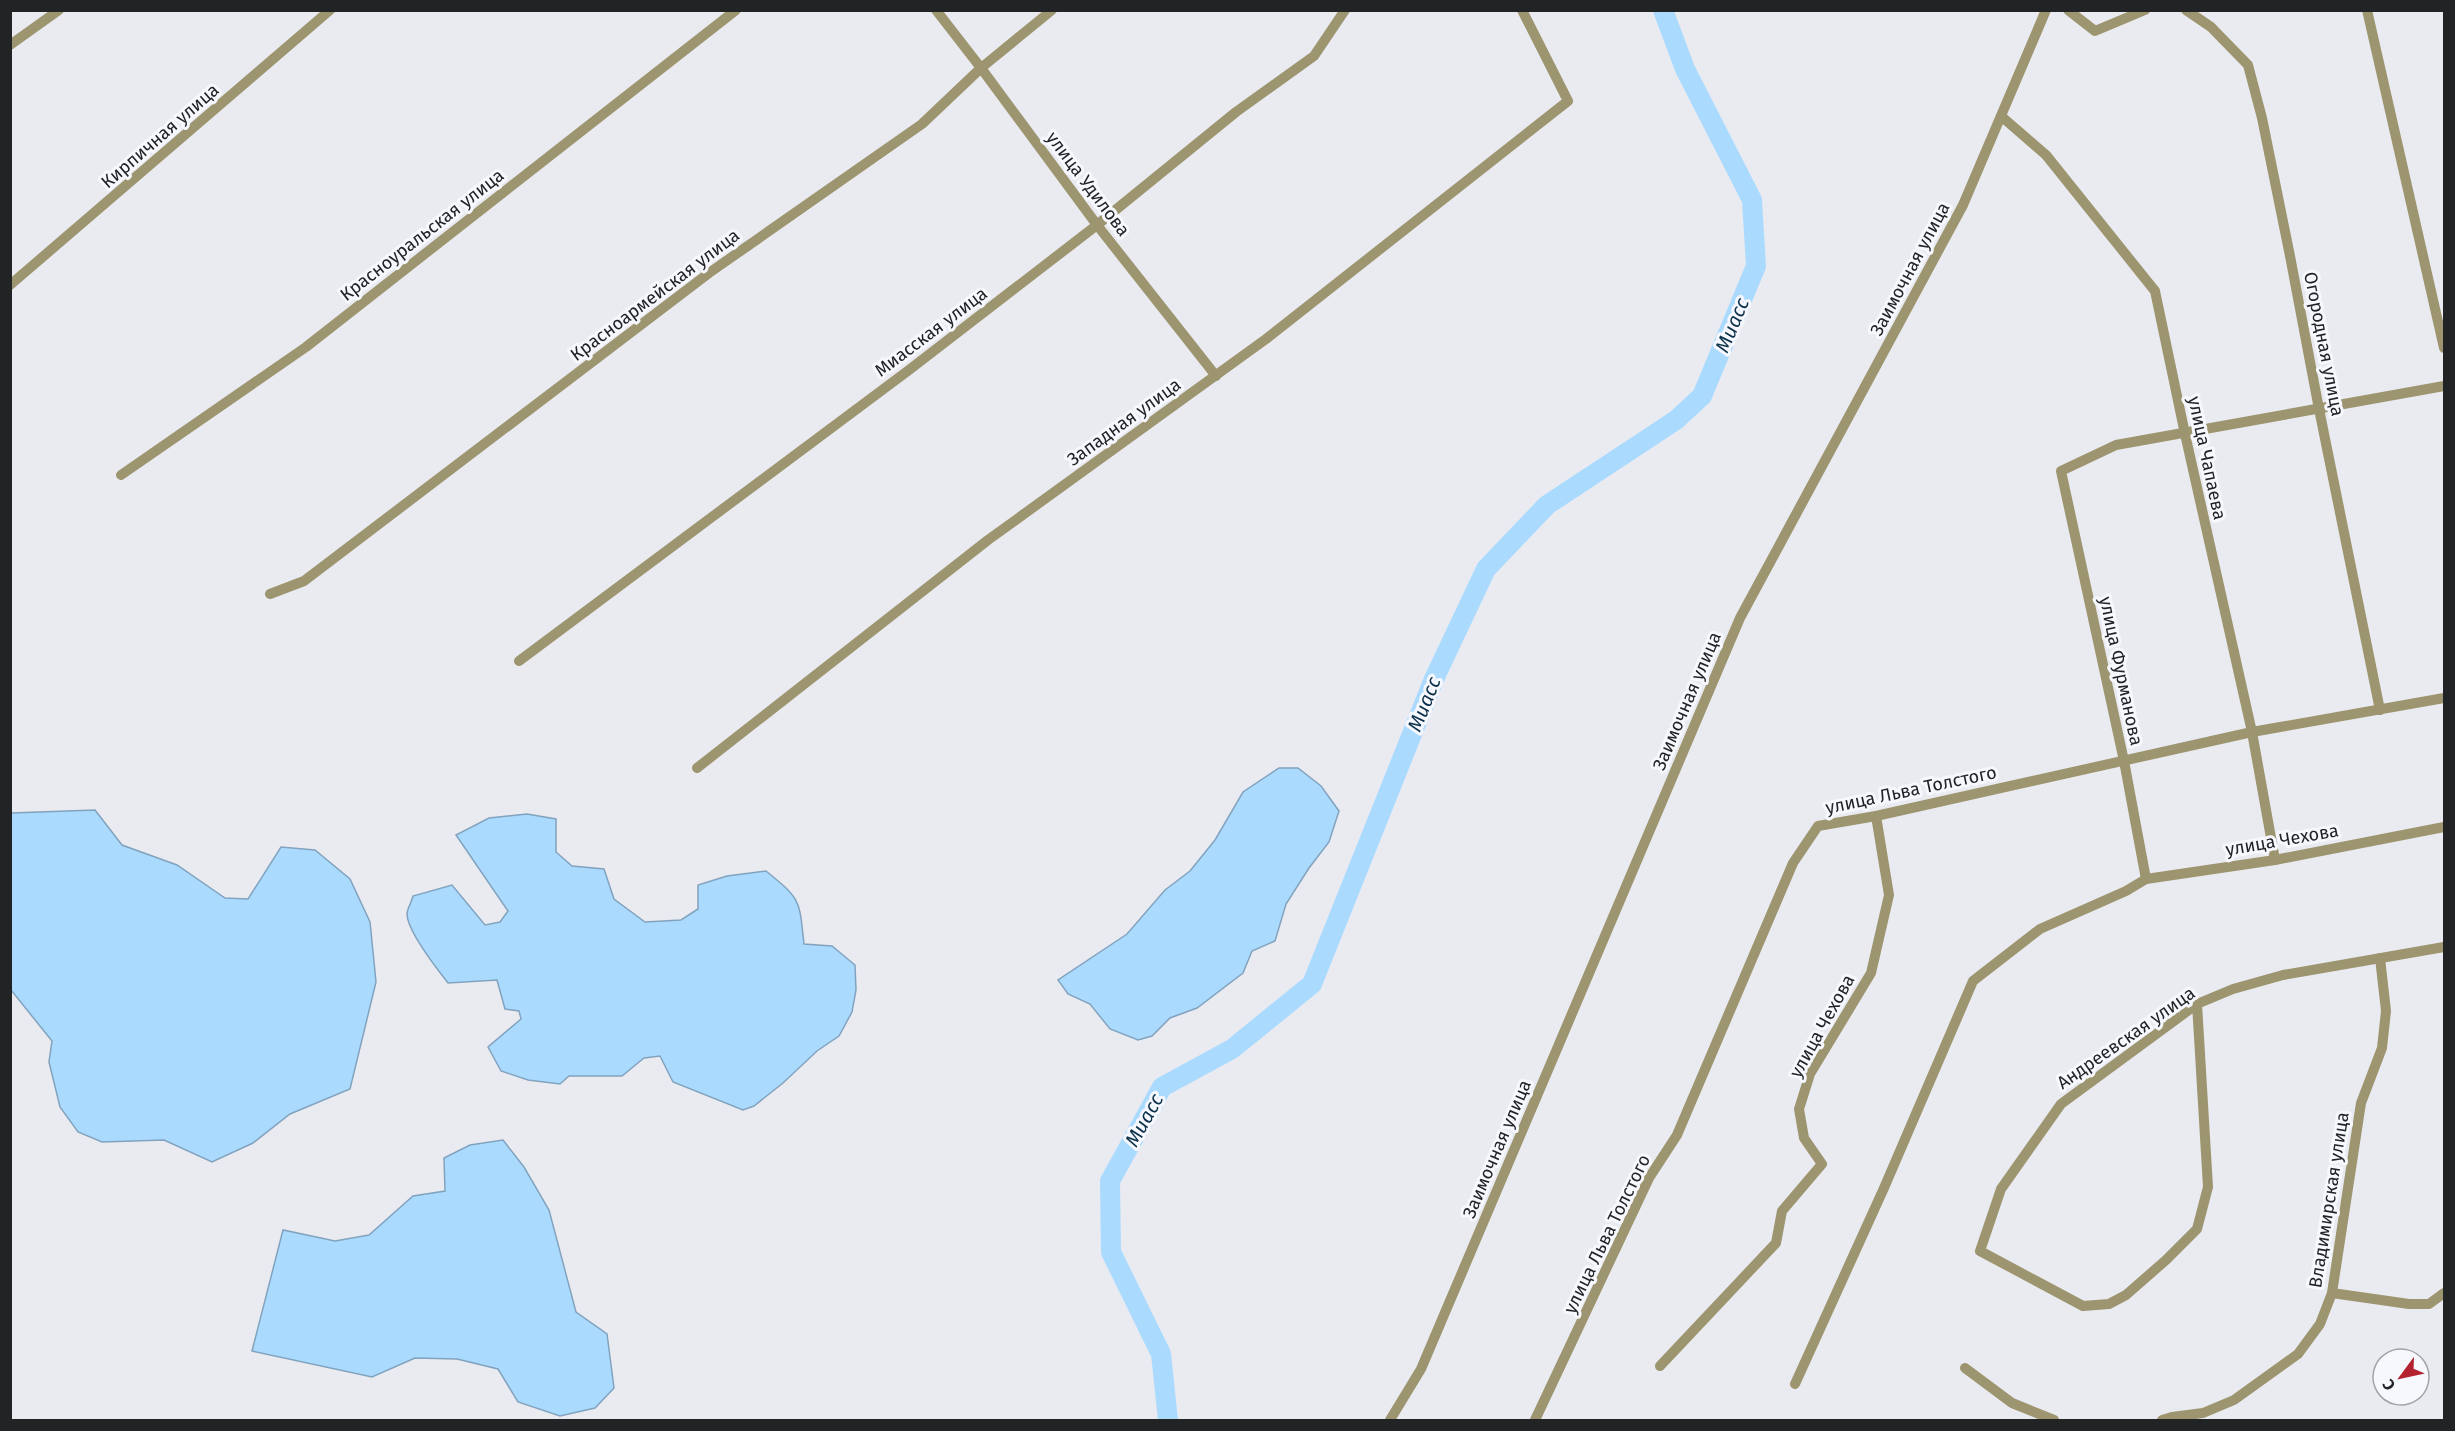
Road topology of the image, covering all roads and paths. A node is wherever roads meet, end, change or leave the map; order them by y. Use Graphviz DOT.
graph roads {
  1 [pos="59,10"];
  2 [pos="330,10"];
  3 [pos="736,10"];
  4 [pos="936,10"];
  5 [pos="1052,10"];
  6 [pos="1345,10"];
  7 [pos="1522,10"];
  8 [pos="2046,10"];
  9 [pos="2068,10"];
  10 [pos="2145,10"];
  11 [pos="2186,10"];
  12 [pos="2367,10"];
  13 [pos="10,45"];
  14 [pos="981,68"];
  15 [pos="2001,116"];
  16 [pos="1097,225"];
  17 [pos="12,279"];
  18 [pos="2445,348"];
  19 [pos="1216,376"];
  20 [pos="2445,386"];
  21 [pos="2319,409"];
  22 [pos="2185,434"];
  23 [pos="121,475"];
  24 [pos="270,594"];
  25 [pos="519,661"];
  26 [pos="2445,698"];
  27 [pos="2380,710"];
  28 [pos="2252,732"];
  29 [pos="2124,761"];
  30 [pos="697,768"];
  31 [pos="1876,816"];
  32 [pos="2445,827"];
  33 [pos="2274,860"];
  34 [pos="2146,879"];
  35 [pos="2445,947"];
  36 [pos="2380,958"];
  37 [pos="2197,1004"];
  38 [pos="2332,1293"];
  39 [pos="2445,1293"];
  40 [pos="1660,1366"];
  41 [pos="1965,1368"];
  42 [pos="1795,1384"];
  43 [pos="1390,1420"];
  44 [pos="1535,1420"];
  45 [pos="2054,1420"];
  46 [pos="2162,1420"];
  1 -- 13 [label="street"];
  2 -- 17 [label="street, Кирпичная улица"];
  3 -- 23 [label="street, Красноуральская улица"];
  4 -- 14 [label="street, улица Удилова"];
  5 -- 14 [label="street, Красноармейская улица"];
  6 -- 16 [label="street, Миасская улица"];
  7 -- 19 [label="street, Западная улица"];
  8 -- 15 [label="street, Заимочная улица"];
  9 -- 10 [label="street"];
  11 -- 21 [label="street, Огородная улица"];
  12 -- 18 [label="street"];
  14 -- 16 [label="street, улица Удилова"];
  14 -- 24 [label="street, Красноармейская улица"];
  15 -- 22 [label="street, улица Чапаева"];
  15 -- 43 [label="street, Заимочная улица"];
  16 -- 19 [label="street, улица Удилова"];
  16 -- 25 [label="street, Миасская улица"];
  19 -- 30 [label="street, Западная улица"];
  20 -- 21 [label="street"];
  21 -- 22 [label="street"];
  21 -- 27 [label="street, Огородная улица"];
  22 -- 28 [label="street, улица Чапаева"];
  22 -- 29 [label="street, улица Фурманова"];
  26 -- 27 [label="street, улица Льва Толстого"];
  27 -- 28 [label="street, улица Льва Толстого"];
  28 -- 29 [label="street, улица Льва Толстого"];
  28 -- 33 [label="street, улица Чапаева"];
  29 -- 31 [label="street, улица Льва Толстого"];
  29 -- 34 [label="street, улица Фурманова"];
  31 -- 40 [label="street, улица Чехова"];
  31 -- 44 [label="street, улица Льва Толстого"];
  32 -- 33 [label="street, улица Чехова"];
  33 -- 34 [label="street, улица Чехова"];
  34 -- 42 [label="street, улица Чехова"];
  35 -- 36 [label="street, Андреевская улица"];
  36 -- 37 [label="street, Андреевская улица"];
  36 -- 38 [label="street, Владимирская улица"];
  37 -- 37 [label="street, Андреевская улица"];
  38 -- 39 [label="street"];
  38 -- 46 [label="street, Владимирская улица"];
  41 -- 45 [label="street"];
}
